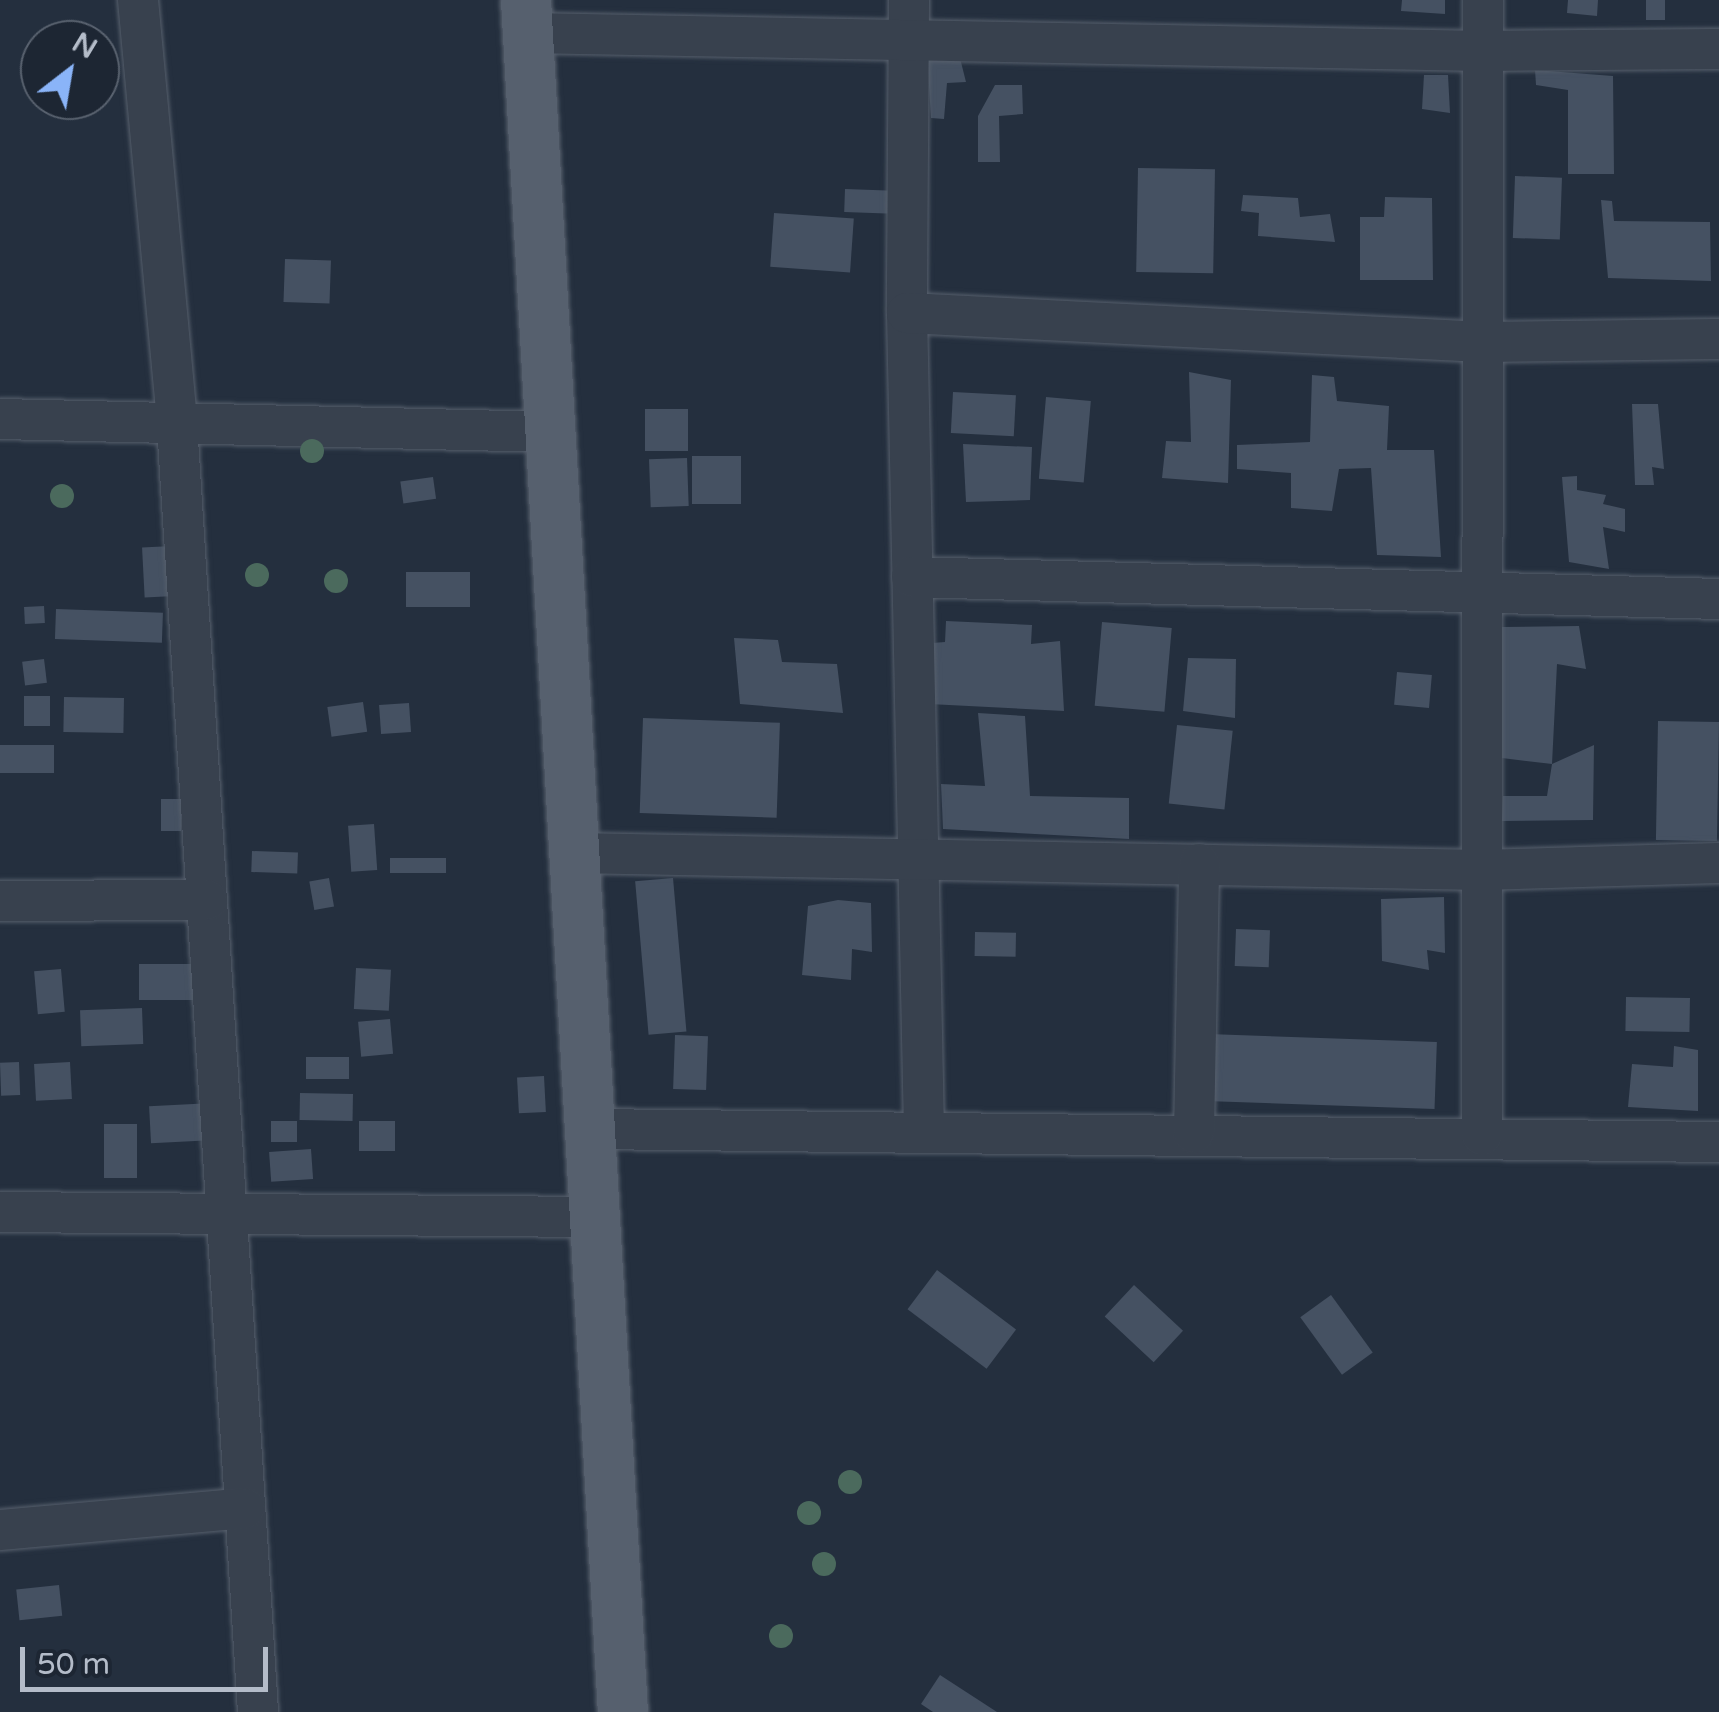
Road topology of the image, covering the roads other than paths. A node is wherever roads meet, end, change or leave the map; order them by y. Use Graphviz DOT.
graph roads {
  1 [pos="138,0"];
  2 [pos="1483,0"];
  3 [pos="527,17"];
  4 [pos="908,19"];
  5 [pos="1719,49"];
  6 [pos="1483,52"];
  7 [pos="907,313"];
  8 [pos="1719,339"];
  9 [pos="1483,342"];
  10 [pos="0,419"];
  11 [pos="178,424"];
  12 [pos="550,432"];
  13 [pos="912,577"];
  14 [pos="1482,596"];
  15 [pos="1719,599"];
  16 [pos="574,853"];
  17 [pos="914,858"];
  18 [pos="1719,863"];
  19 [pos="1199,864"];
  20 [pos="1482,870"];
  21 [pos="206,900"];
  22 [pos="0,901"];
  23 [pos="590,1129"];
  24 [pos="924,1130"];
  25 [pos="1194,1133"];
  26 [pos="1482,1135"];
  27 [pos="1719,1142"];
  28 [pos="226,1210"];
  29 [pos="0,1212"];
  30 [pos="595,1217"];
  31 [pos="245,1508"];
  32 [pos="0,1530"];
  33 [pos="258,1712"];
  34 [pos="623,1712"];
  1 -- 11 [label="street"];
  2 -- 6 [label="street"];
  3 -- 4 [label="street"];
  3 -- 12 [label="main road"];
  4 -- 6 [label="street"];
  4 -- 7 [label="street"];
  5 -- 6 [label="street"];
  6 -- 9 [label="street"];
  7 -- 9 [label="street"];
  7 -- 13 [label="street"];
  8 -- 9 [label="street"];
  9 -- 14 [label="street"];
  10 -- 11 [label="street"];
  11 -- 12 [label="street"];
  11 -- 21 [label="street"];
  12 -- 16 [label="main road"];
  13 -- 14 [label="street"];
  13 -- 17 [label="street"];
  14 -- 15 [label="street"];
  14 -- 20 [label="street"];
  16 -- 17 [label="street"];
  16 -- 23 [label="main road"];
  17 -- 19 [label="street"];
  17 -- 24 [label="street"];
  18 -- 20 [label="street"];
  19 -- 20 [label="street"];
  19 -- 25 [label="street"];
  20 -- 26 [label="street"];
  21 -- 22 [label="street"];
  21 -- 28 [label="street"];
  23 -- 24 [label="street"];
  23 -- 30 [label="main road"];
  24 -- 25 [label="street"];
  25 -- 26 [label="street"];
  26 -- 27 [label="street"];
  28 -- 29 [label="street"];
  28 -- 30 [label="street"];
  28 -- 31 [label="street"];
  30 -- 34 [label="main road"];
  31 -- 32 [label="street"];
  31 -- 33 [label="street"];
}
